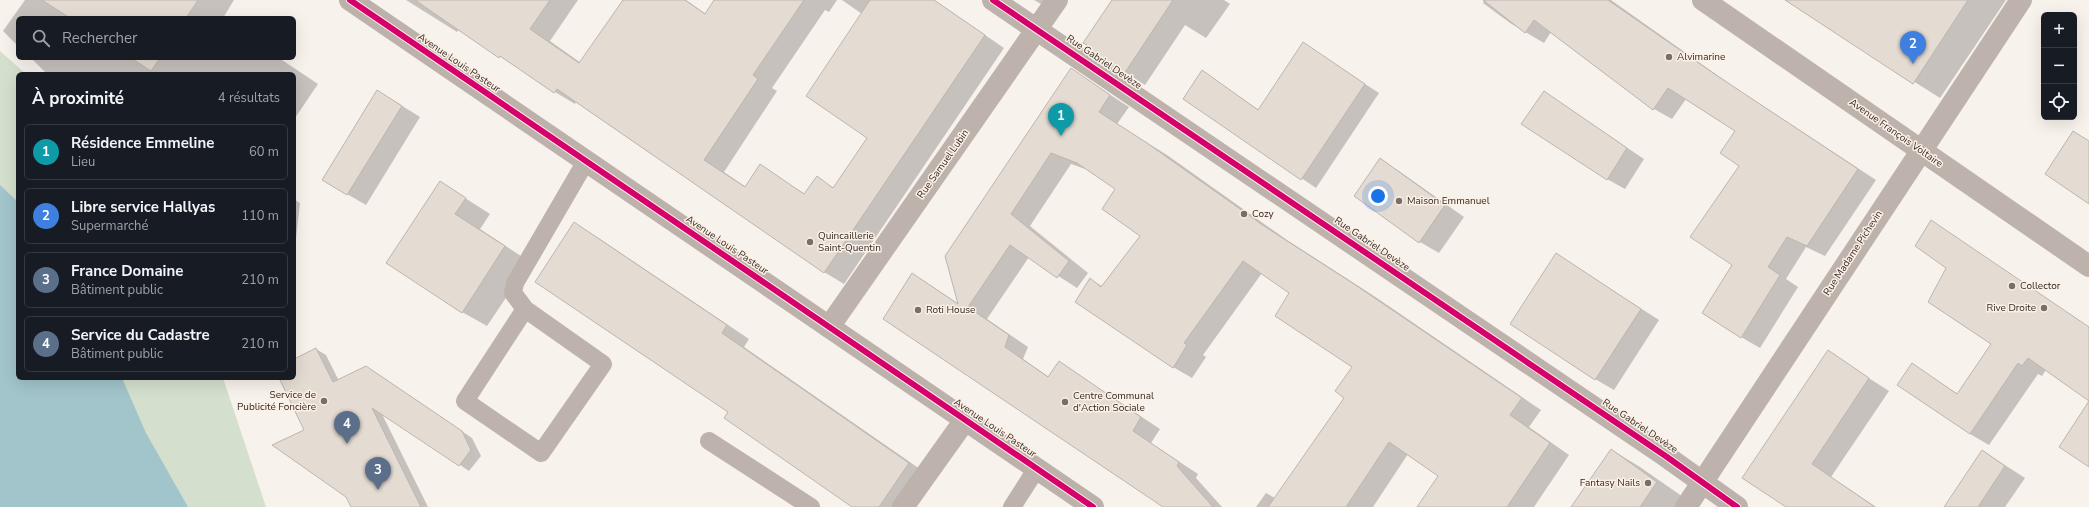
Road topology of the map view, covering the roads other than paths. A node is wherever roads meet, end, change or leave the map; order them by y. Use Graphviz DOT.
graph roads {
  1 [pos="350,0"];
  2 [pos="993,0"];
  3 [pos="1057,0"];
  4 [pos="1703,0"];
  5 [pos="2021,0"];
  6 [pos="1038,29"];
  7 [pos="1921,152"];
  8 [pos="586,161"];
  9 [pos="2089,266"];
  10 [pos="524,309"];
  11 [pos="829,327"];
  12 [pos="965,420"];
  13 [pos="709,440"];
  14 [pos="1037,468"];
  15 [pos="1702,482"];
  16 [pos="811,507"];
  17 [pos="903,507"];
  18 [pos="1012,507"];
  19 [pos="1093,507"];
  20 [pos="1686,507"];
  21 [pos="1737,507"];
  1 -- 8 [label="street, Avenue Louis Pasteur"];
  2 -- 6 [label="street, Rue Gabriel Devèze"];
  3 -- 6 [label="street, Rue Samuel Lubin"];
  4 -- 7 [label="street, Avenue François Voltaire"];
  5 -- 7 [label="street, Rue Madame Pichevin"];
  6 -- 11 [label="street, Rue Samuel Lubin"];
  6 -- 15 [label="street, Rue Gabriel Devèze"];
  7 -- 9 [label="street, Avenue François Voltaire"];
  7 -- 15 [label="street, Rue Madame Pichevin"];
  8 -- 10 [label="lane"];
  8 -- 11 [label="street, Avenue Louis Pasteur"];
  10 -- 10 [label="lane"];
  11 -- 12 [label="street, Avenue Louis Pasteur"];
  12 -- 14 [label="street, Avenue Louis Pasteur"];
  12 -- 17 [label="street"];
  13 -- 16 [label="lane"];
  14 -- 18 [label="lane"];
  14 -- 19 [label="street, Avenue Louis Pasteur"];
  15 -- 20 [label="street, Rue Madame Pichevin"];
  15 -- 21 [label="street, Rue Gabriel Devèze"];
}
